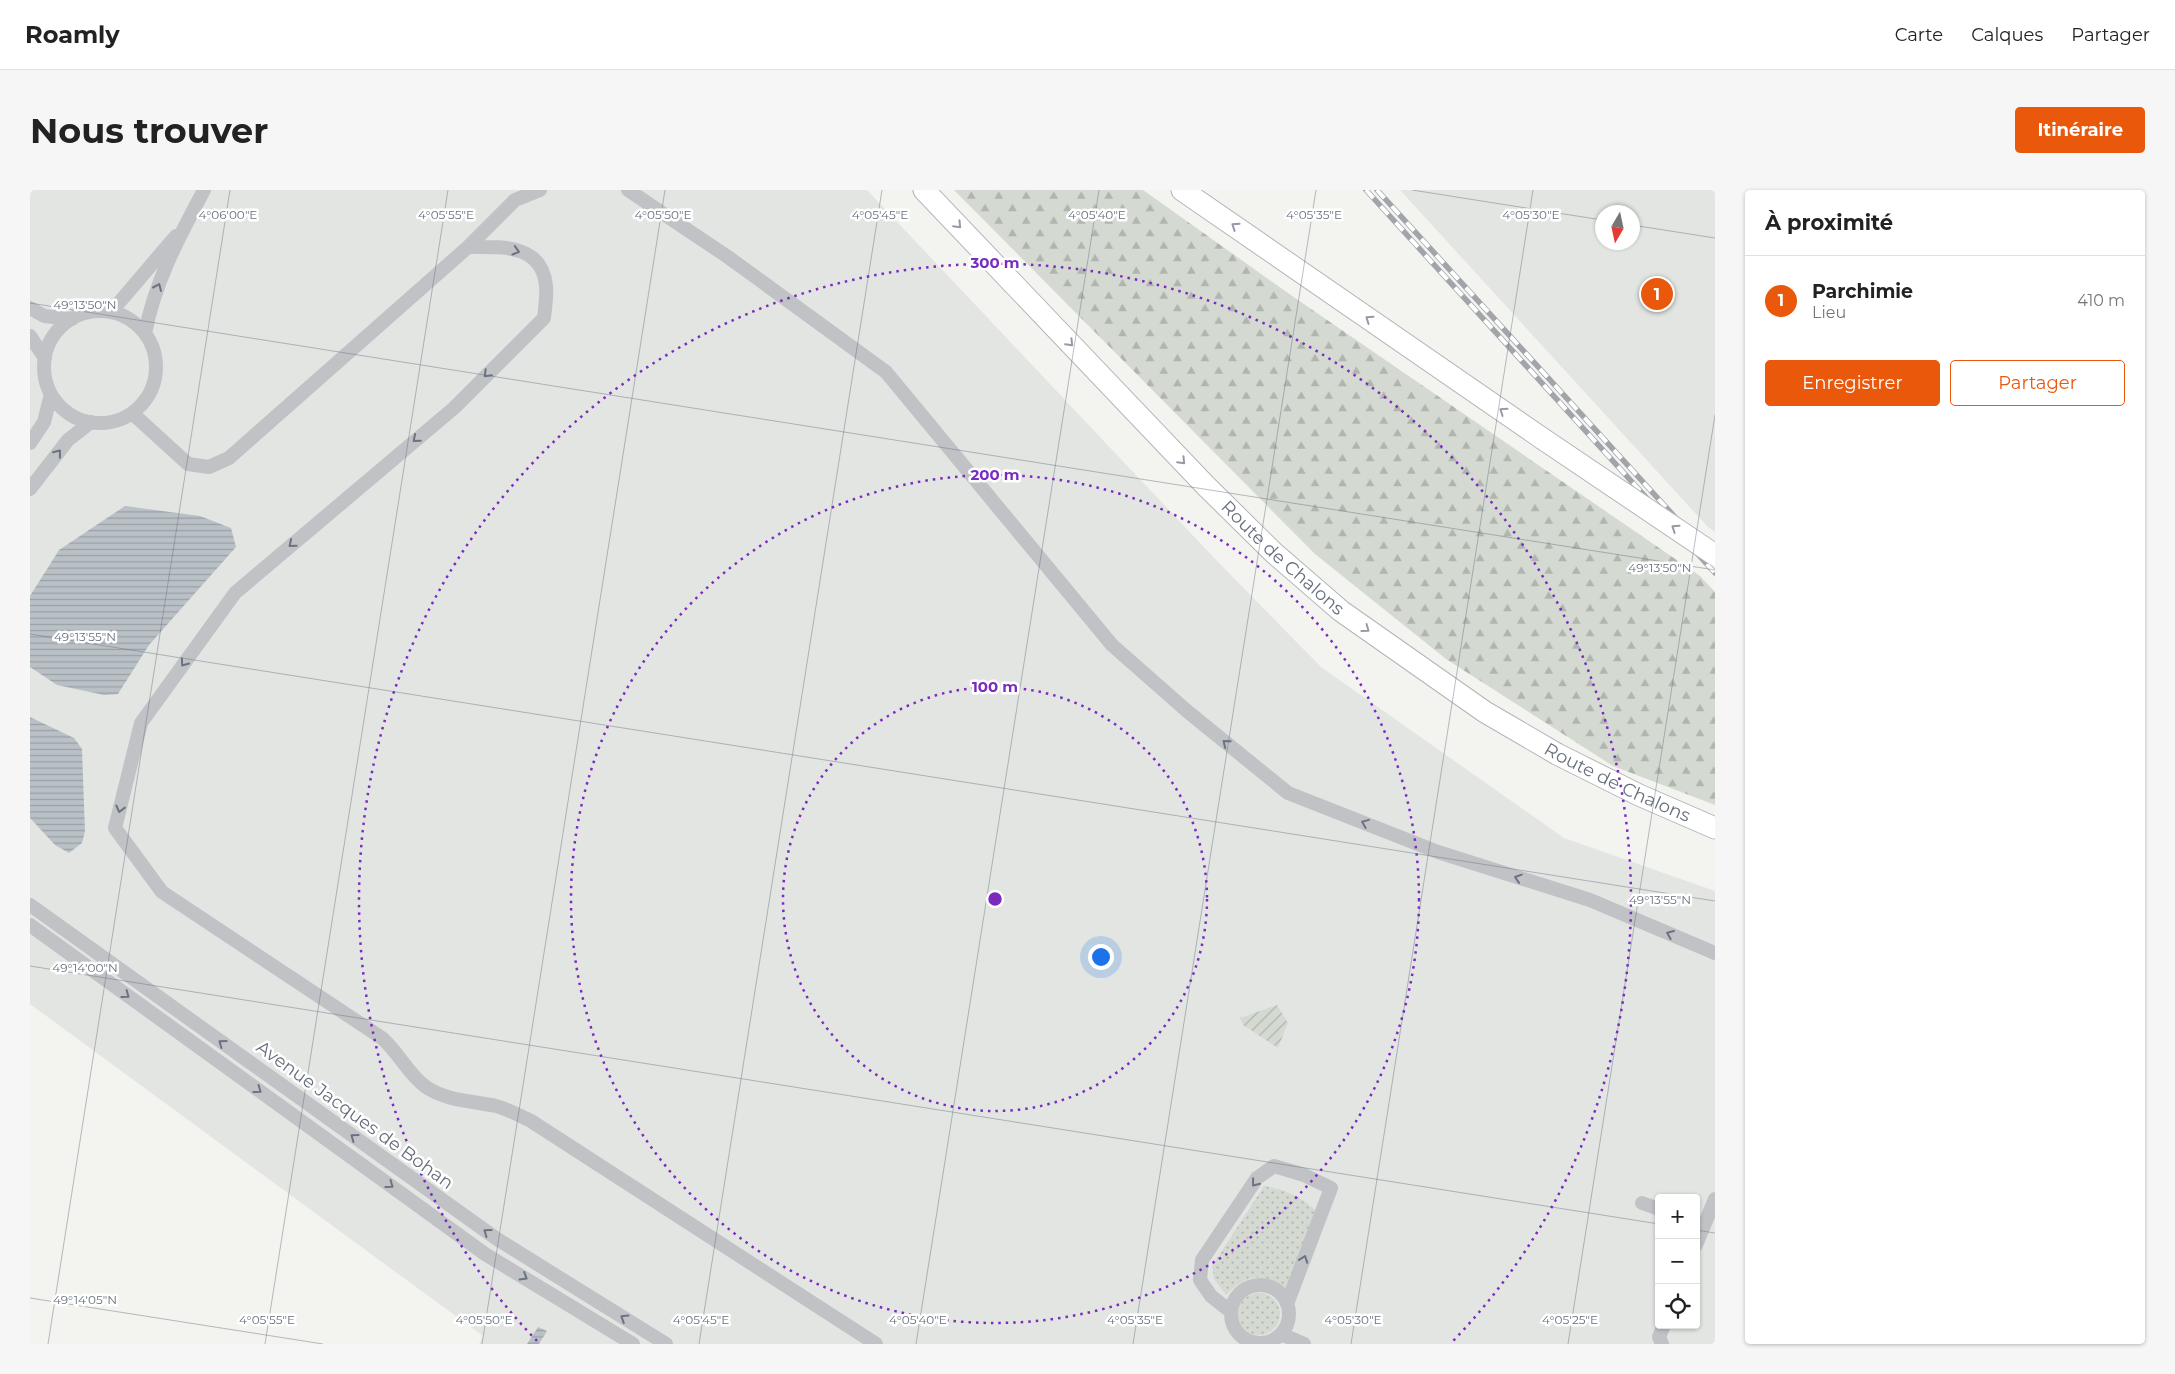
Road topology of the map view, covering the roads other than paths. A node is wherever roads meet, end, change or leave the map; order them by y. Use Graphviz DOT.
graph roads {
  1 [pos="204,190"];
  2 [pos="540,190"];
  3 [pos="628,190"];
  4 [pos="924,190"];
  5 [pos="1182,190"];
  6 [pos="186,224"];
  7 [pos="468,247"];
  8 [pos="30,308"];
  9 [pos="111,312"];
  10 [pos="72,319"];
  11 [pos="145,334"];
  12 [pos="30,336"];
  13 [pos="45,358"];
  14 [pos="51,394"];
  15 [pos="132,414"];
  16 [pos="91,422"];
  17 [pos="30,443"];
  18 [pos="30,489"];
  19 [pos="1715,555"];
  20 [pos="1715,828"];
  21 [pos="30,905"];
  22 [pos="30,925"];
  23 [pos="1715,953"];
  24 [pos="1715,1199"];
  25 [pos="1642,1203"];
  26 [pos="1655,1208"];
  27 [pos="1700,1225"];
  28 [pos="1287,1304"];
  29 [pos="1230,1311"];
  30 [pos="1662,1329"];
  31 [pos="1281,1334"];
  32 [pos="633,1344"];
  33 [pos="666,1344"];
  34 [pos="876,1344"];
  35 [pos="1304,1344"];
  36 [pos="1662,1344"];
  1 -- 6 [label="street"];
  2 -- 7 [label="street"];
  23 -- 3 [label="street, one-way"];
  4 -- 20 [label="main road, Route de Chalons, one-way"];
  19 -- 5 [label="main road, one-way, bridge"];
  6 -- 9 [label="street"];
  11 -- 6 [label="street, one-way"];
  7 -- 15 [label="street"];
  7 -- 34 [label="street, one-way"];
  8 -- 10 [label="street"];
  9 -- 10 [label="street"];
  9 -- 11 [label="street"];
  10 -- 13 [label="street"];
  11 -- 15 [label="street"];
  12 -- 13 [label="street"];
  13 -- 14 [label="street"];
  14 -- 16 [label="street"];
  14 -- 17 [label="street"];
  15 -- 16 [label="street"];
  18 -- 16 [label="street, one-way"];
  33 -- 21 [label="street, Avenue Jacques de Bohan, one-way"];
  22 -- 32 [label="street, Avenue Jacques de Bohan, one-way"];
  24 -- 27 [label="street"];
  25 -- 26 [label="street"];
  28 -- 29 [label="street"];
  28 -- 29 [label="street, one-way"];
  28 -- 31 [label="street"];
  29 -- 31 [label="street"];
  30 -- 36 [label="street"];
  31 -- 35 [label="street"];
}
